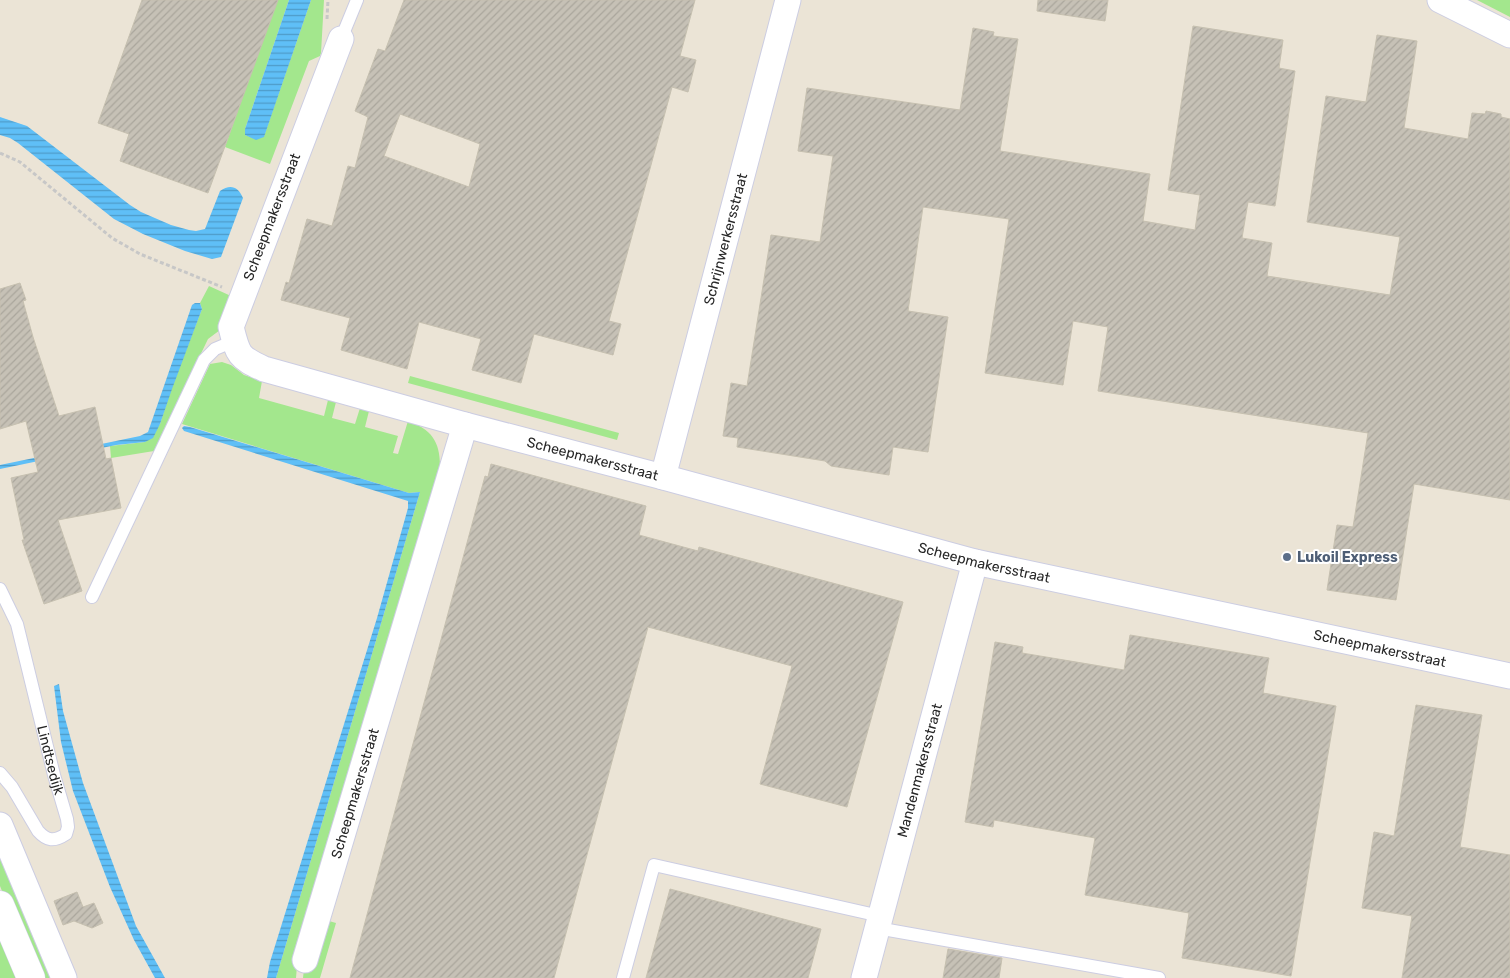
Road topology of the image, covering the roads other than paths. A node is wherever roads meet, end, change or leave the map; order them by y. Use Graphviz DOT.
graph roads {
  1 [pos="357,0"];
  2 [pos="788,0"];
  3 [pos="1440,0"];
  4 [pos="1510,35"];
  5 [pos="341,40"];
  6 [pos="234,341"];
  7 [pos="465,425"];
  8 [pos="663,477"];
  9 [pos="975,562"];
  10 [pos="0,589"];
  11 [pos="92,597"];
  12 [pos="1510,676"];
  13 [pos="0,773"];
  14 [pos="0,825"];
  15 [pos="0,905"];
  16 [pos="878,922"];
  17 [pos="305,960"];
  18 [pos="31,978"];
  19 [pos="64,978"];
  20 [pos="622,978"];
  21 [pos="864,978"];
  22 [pos="1159,978"];
  1 -- 5 [label="lane, Scheepmakersstraat"];
  2 -- 8 [label="street, Schrijnwerkersstraat"];
  3 -- 4 [label="street"];
  5 -- 6 [label="street, Scheepmakersstraat"];
  6 -- 7 [label="street, Scheepmakersstraat"];
  6 -- 11 [label="lane"];
  7 -- 8 [label="street, Scheepmakersstraat"];
  7 -- 17 [label="street, Scheepmakersstraat"];
  8 -- 9 [label="street, Scheepmakersstraat"];
  9 -- 12 [label="street, Scheepmakersstraat"];
  9 -- 16 [label="street, Mandenmakersstraat"];
  10 -- 13 [label="lane, Lindtsedijk"];
  14 -- 19 [label="street"];
  15 -- 18 [label="street"];
  16 -- 20 [label="lane"];
  16 -- 21 [label="street, Mandenmakersstraat"];
  16 -- 22 [label="lane"];
}
